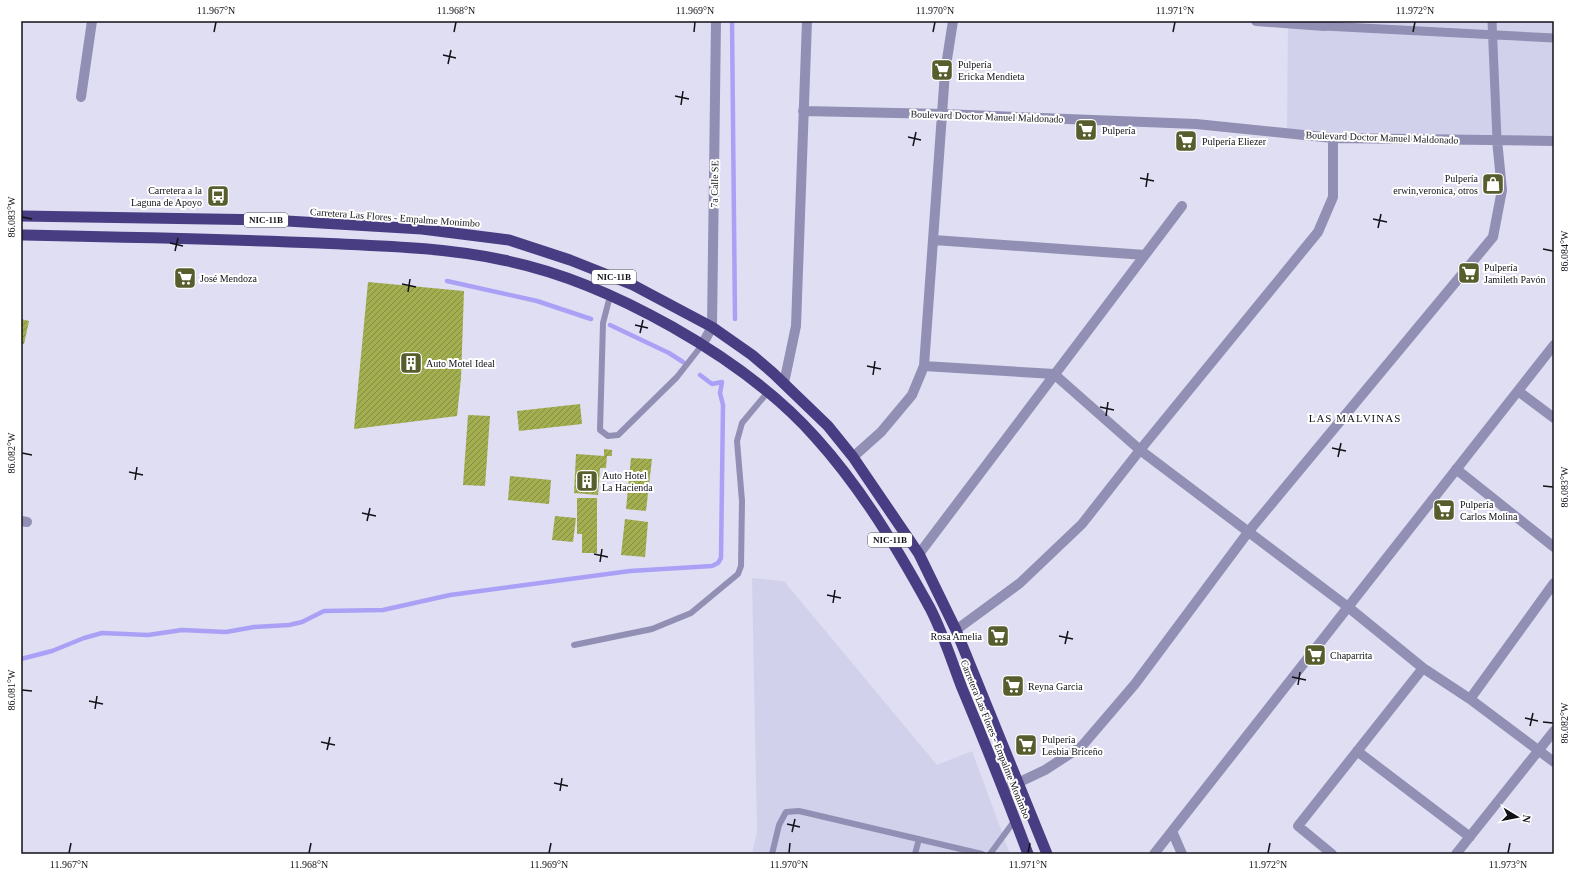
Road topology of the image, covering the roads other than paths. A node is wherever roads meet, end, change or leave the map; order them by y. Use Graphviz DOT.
graph roads {
  1 [pos="92,21"];
  2 [pos="716,21"];
  3 [pos="807,21"];
  4 [pos="953,21"];
  5 [pos="1256,21"];
  6 [pos="1492,21"];
  7 [pos="1323,23"];
  8 [pos="1492,36"];
  9 [pos="1554,38"];
  10 [pos="81,97"];
  11 [pos="803,111"];
  12 [pos="943,114"];
  13 [pos="1333,138"];
  14 [pos="1497,140"];
  15 [pos="1554,140"];
  16 [pos="1182,206"];
  17 [pos="21,216"];
  18 [pos="21,235"];
  19 [pos="934,240"];
  20 [pos="1145,255"];
  21 [pos="610,296"];
  22 [pos="712,327"];
  23 [pos="702,345"];
  24 [pos="1554,345"];
  25 [pos="924,366"];
  26 [pos="1054,374"];
  27 [pos="784,383"];
  28 [pos="1518,391"];
  29 [pos="767,393"];
  30 [pos="1554,418"];
  31 [pos="1140,450"];
  32 [pos="853,457"];
  33 [pos="1456,469"];
  34 [pos="1249,531"];
  35 [pos="1554,546"];
  36 [pos="919,554"];
  37 [pos="1554,583"];
  38 [pos="1348,607"];
  39 [pos="956,630"];
  40 [pos="574,645"];
  41 [pos="1423,668"];
  42 [pos="1470,699"];
  43 [pos="1554,730"];
  44 [pos="1538,749"];
  45 [pos="1357,751"];
  46 [pos="1554,762"];
  47 [pos="1018,784"];
  48 [pos="1003,790"];
  49 [pos="1015,820"];
  50 [pos="1172,831"];
  51 [pos="1470,837"];
  52 [pos="919,839"];
  53 [pos="772,854"];
  54 [pos="915,854"];
  55 [pos="982,854"];
  56 [pos="990,854"];
  57 [pos="1028,854"];
  58 [pos="1047,854"];
  59 [pos="1154,854"];
  60 [pos="1182,854"];
  61 [pos="1332,854"];
  62 [pos="1456,854"];
  1 -- 10 [label="street"];
  2 -- 22 [label="street, 7a Calle SE"];
  3 -- 11 [label="street"];
  4 -- 12 [label="street"];
  5 -- 7 [label="street"];
  6 -- 8 [label="street"];
  7 -- 8 [label="street"];
  8 -- 9 [label="street"];
  8 -- 14 [label="street"];
  11 -- 12 [label="street, Boulevard Doctor Manuel Maldonado"];
  11 -- 27 [label="street"];
  12 -- 13 [label="street, Boulevard Doctor Manuel Maldonado"];
  12 -- 19 [label="street"];
  13 -- 14 [label="street, Boulevard Doctor Manuel Maldonado"];
  13 -- 31 [label="street"];
  14 -- 15 [label="street, Boulevard Doctor Manuel Maldonado"];
  14 -- 34 [label="street"];
  16 -- 20 [label="street"];
  17 -- 22 [label="highway, Carretera Las Flores - Empalme Monimbo / NIC-11B"];
  18 -- 21 [label="highway, Carretera Las Flores - Empalme Monimbo / NIC-11B"];
  19 -- 20 [label="street"];
  19 -- 25 [label="street"];
  20 -- 26 [label="street"];
  21 -- 23 [label="highway, Carretera Las Flores - Empalme Monimbo / NIC-11B"];
  21 -- 23 [label="lane"];
  22 -- 23 [label="street, 7a Calle SE"];
  22 -- 27 [label="highway, Carretera Las Flores - Empalme Monimbo / NIC-11B"];
  23 -- 29 [label="highway, Carretera Las Flores - Empalme Monimbo / NIC-11B"];
  24 -- 28 [label="street"];
  25 -- 26 [label="street"];
  25 -- 32 [label="street"];
  26 -- 31 [label="street"];
  26 -- 36 [label="street"];
  27 -- 32 [label="highway, Carretera Las Flores - Empalme Monimbo / NIC-11B"];
  28 -- 30 [label="street"];
  28 -- 33 [label="street"];
  29 -- 40 [label="lane"];
  29 -- 48 [label="highway, Carretera Las Flores - Empalme Monimbo / NIC-11B"];
  31 -- 34 [label="street"];
  31 -- 39 [label="street"];
  32 -- 36 [label="highway, Carretera Las Flores - Empalme Monimbo / NIC-11B"];
  33 -- 35 [label="street"];
  33 -- 38 [label="street"];
  34 -- 38 [label="street"];
  34 -- 47 [label="street"];
  36 -- 39 [label="highway, Carretera Las Flores - Empalme Monimbo / NIC-11B"];
  37 -- 42 [label="street"];
  38 -- 41 [label="street"];
  38 -- 50 [label="street"];
  39 -- 47 [label="highway, Carretera Las Flores - Empalme Monimbo / NIC-11B"];
  41 -- 42 [label="street"];
  41 -- 45 [label="street"];
  42 -- 44 [label="street"];
  43 -- 44 [label="street"];
  44 -- 46 [label="street"];
  44 -- 51 [label="street"];
  45 -- 51 [label="street"];
  45 -- 61 [label="street"];
  47 -- 48 [label="street"];
  47 -- 58 [label="highway, Carretera Las Flores - Empalme Monimbo / NIC-11B"];
  48 -- 49 [label="highway, Carretera Las Flores - Empalme Monimbo / NIC-11B"];
  49 -- 56 [label="lane"];
  49 -- 57 [label="highway, Carretera Las Flores - Empalme Monimbo / NIC-11B"];
  50 -- 59 [label="street"];
  50 -- 60 [label="street"];
  51 -- 62 [label="street"];
  52 -- 53 [label="lane"];
  52 -- 54 [label="lane"];
  52 -- 55 [label="lane"];
}
